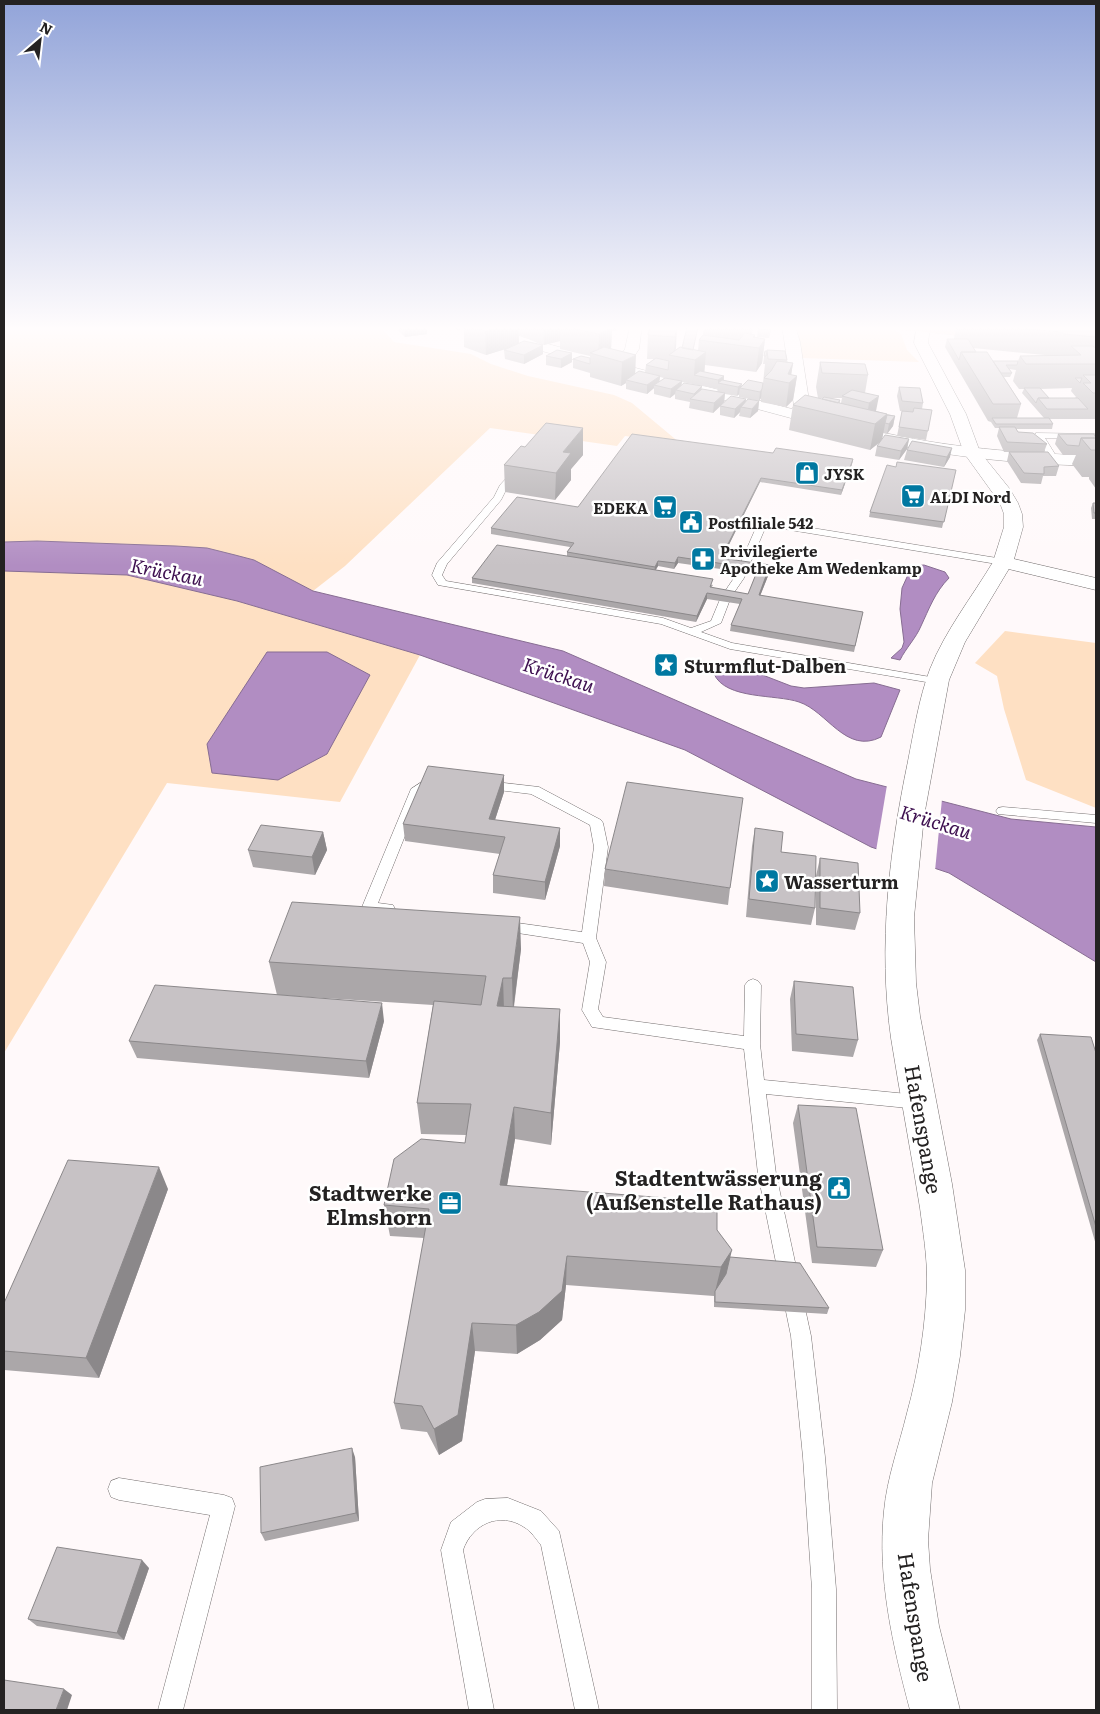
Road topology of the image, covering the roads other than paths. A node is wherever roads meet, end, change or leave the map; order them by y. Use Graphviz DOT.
graph roads {
  1 [pos="764,406"];
  2 [pos="802,406"];
  3 [pos="954,406"];
  4 [pos="795,414"];
  5 [pos="840,427"];
  6 [pos="859,432"];
  7 [pos="1096,436"];
  8 [pos="972,453"];
  9 [pos="1054,459"];
  10 [pos="1096,460"];
  11 [pos="522,466"];
  12 [pos="1003,562"];
  13 [pos="1096,584"];
  14 [pos="689,632"];
  15 [pos="938,681"];
  16 [pos="450,780"];
  17 [pos="469,782"];
  18 [pos="1003,811"];
  19 [pos="1096,819"];
  20 [pos="398,911"];
  21 [pos="493,924"];
  22 [pos="589,938"];
  23 [pos="753,985"];
  24 [pos="752,1044"];
  25 [pos="757,1086"];
  26 [pos="920,1102"];
  27 [pos="118,1489"];
  28 [pos="171,1710"];
  29 [pos="481,1710"];
  30 [pos="587,1710"];
  31 [pos="824,1710"];
  32 [pos="934,1710"];
  1 -- 4 [label="street"];
  2 -- 4 [label="street"];
  3 -- 8 [label="street, Hafenspange"];
  4 -- 5 [label="street"];
  6 -- 8 [label="street"];
  7 -- 9 [label="lane"];
  8 -- 9 [label="street"];
  8 -- 12 [label="street, Hafenspange"];
  9 -- 10 [label="street"];
  11 -- 14 [label="lane"];
  12 -- 13 [label="street"];
  12 -- 14 [label="lane"];
  12 -- 15 [label="street, Hafenspange"];
  14 -- 15 [label="lane"];
  15 -- 26 [label="street, Hafenspange"];
  16 -- 20 [label="lane"];
  17 -- 22 [label="lane"];
  18 -- 19 [label="lane"];
  21 -- 22 [label="lane"];
  22 -- 24 [label="lane"];
  23 -- 24 [label="lane"];
  24 -- 25 [label="lane"];
  25 -- 26 [label="lane"];
  25 -- 31 [label="lane"];
  26 -- 32 [label="street, Hafenspange"];
  27 -- 28 [label="lane"];
  29 -- 30 [label="lane"];
}
